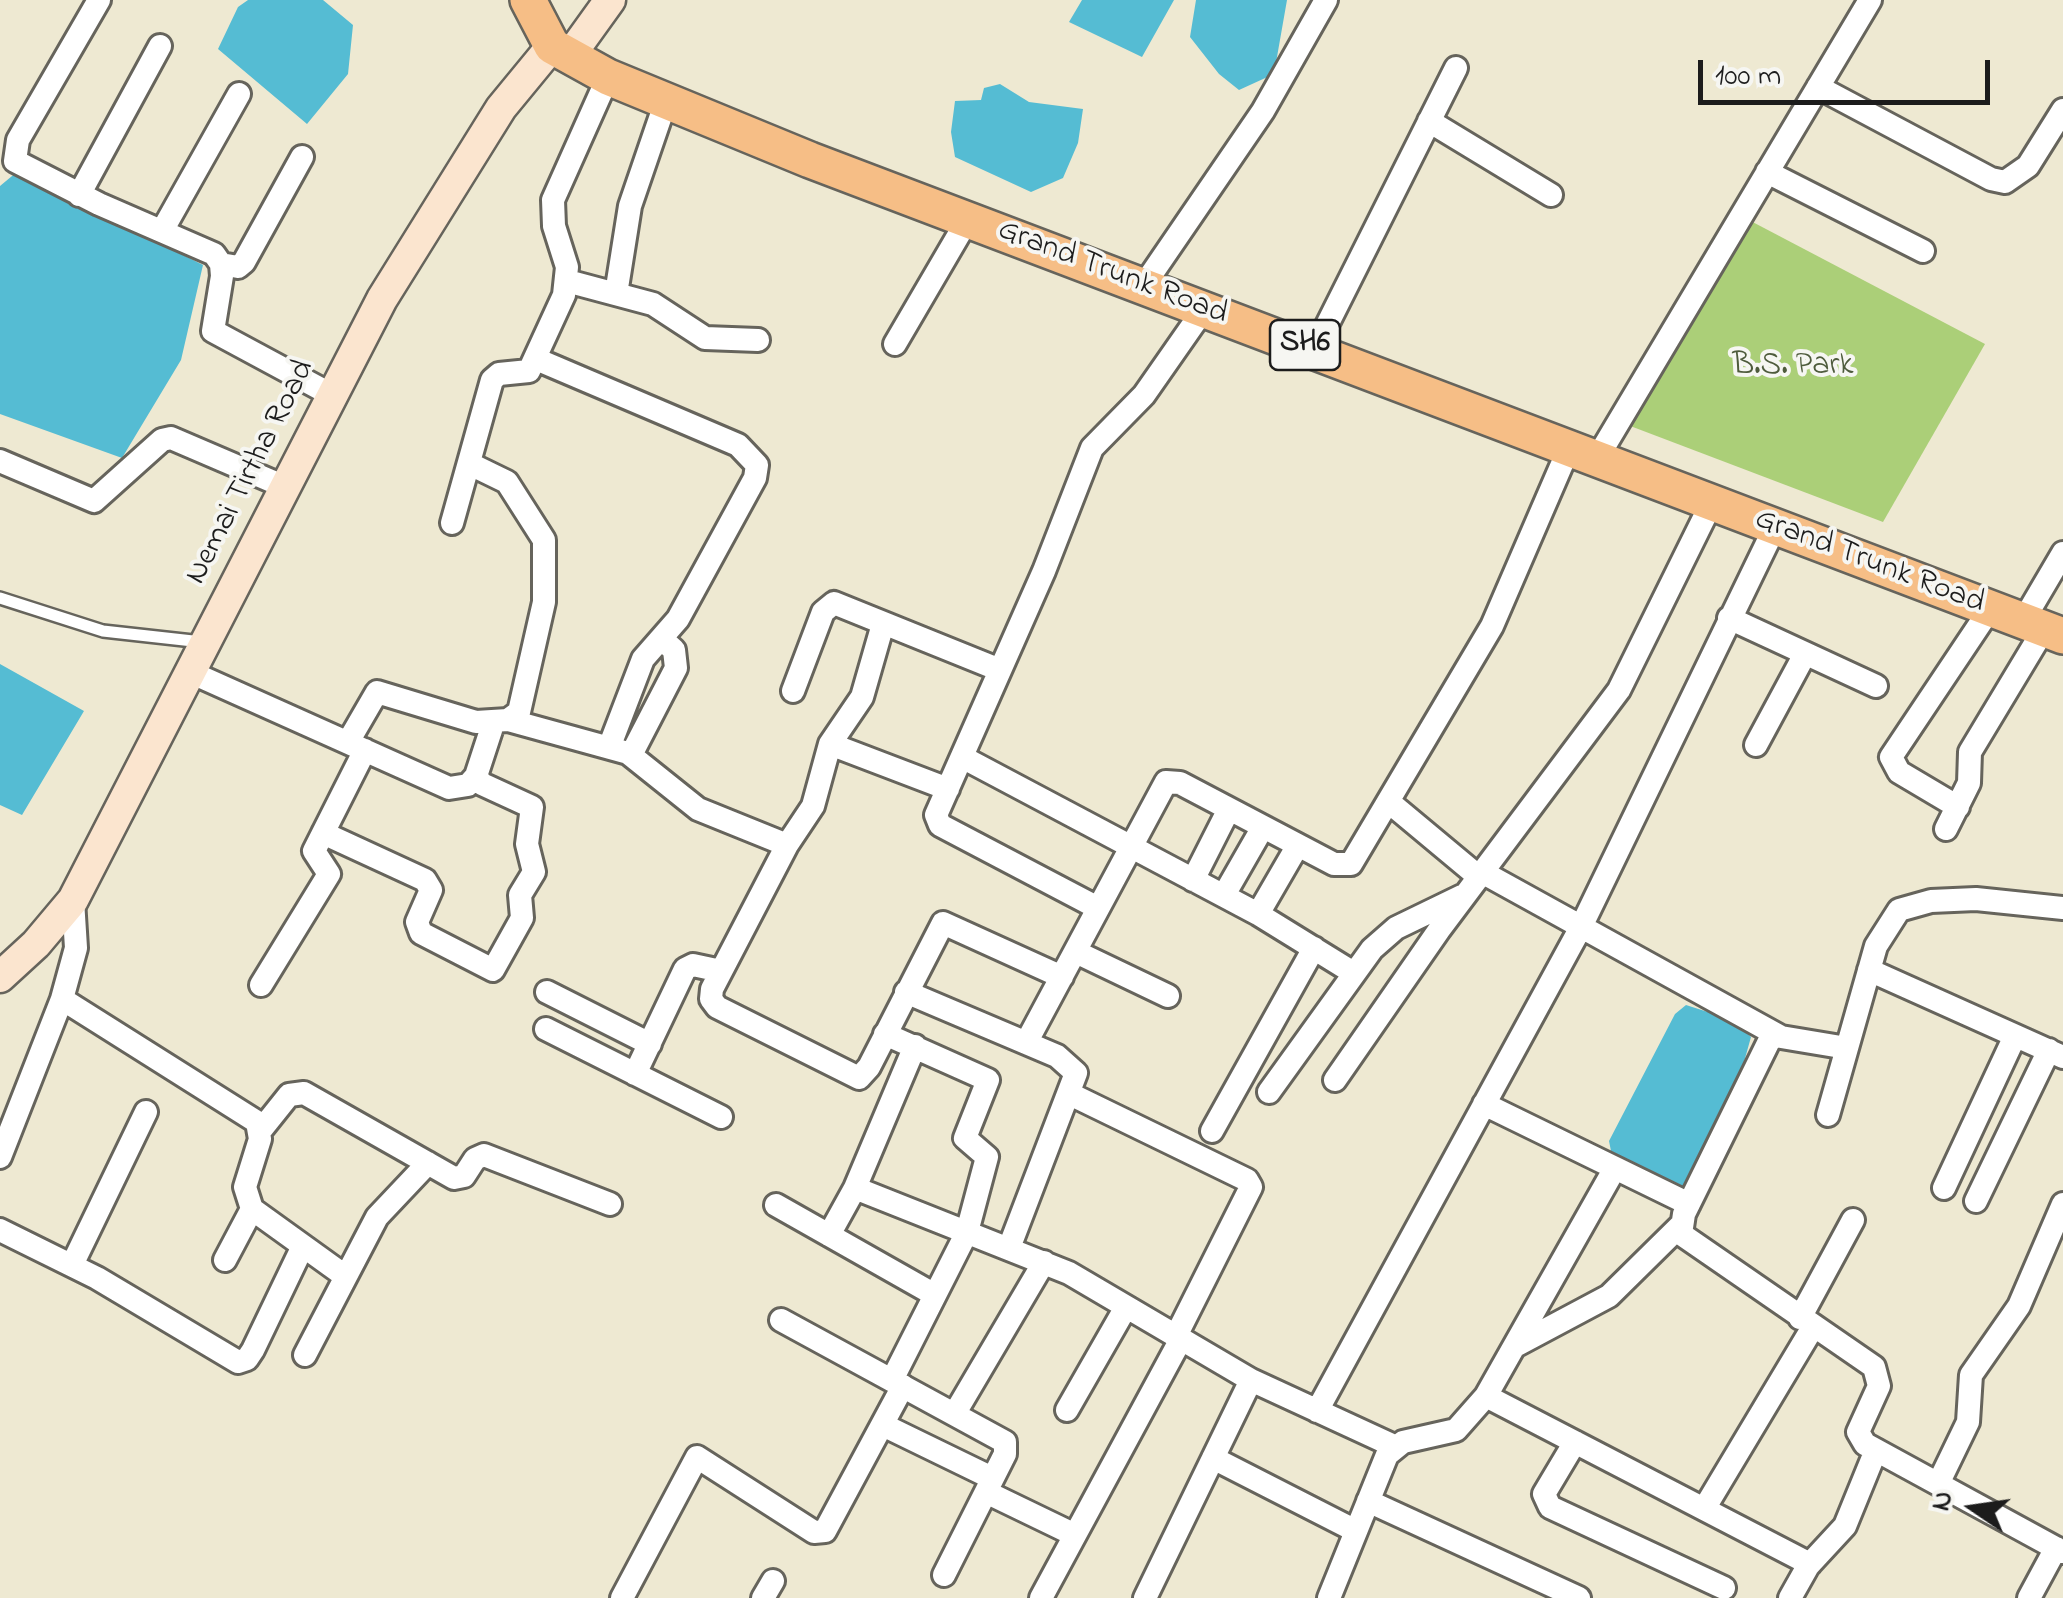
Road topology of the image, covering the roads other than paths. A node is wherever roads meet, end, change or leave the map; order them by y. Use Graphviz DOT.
graph roads {
  1 [pos="99,0"];
  2 [pos="528,0"];
  3 [pos="610,0"];
  4 [pos="1326,0"];
  5 [pos="1870,0"];
  6 [pos="160,46"];
  7 [pos="560,51"];
  8 [pos="1456,68"];
  9 [pos="608,77"];
  10 [pos="1818,88"];
  11 [pos="239,94"];
  12 [pos="666,100"];
  13 [pos="2063,110"];
  14 [pos="1429,121"];
  15 [pos="302,157"];
  16 [pos="1767,172"];
  17 [pos="79,195"];
  18 [pos="1551,195"];
  19 [pos="968,219"];
  20 [pos="162,231"];
  21 [pos="1923,251"];
  22 [pos="221,264"];
  23 [pos="567,281"];
  24 [pos="1144,285"];
  25 [pos="616,294"];
  26 [pos="1204,309"];
  27 [pos="758,340"];
  28 [pos="894,344"];
  29 [pos="1315,349"];
  30 [pos="536,359"];
  31 [pos="330,394"];
  32 [pos="1582,454"];
  33 [pos="0,460"];
  34 [pos="470,464"];
  35 [pos="284,486"];
  36 [pos="1711,504"];
  37 [pos="452,523"];
  38 [pos="1774,529"];
  39 [pos="2063,553"];
  40 [pos="0,598"];
  41 [pos="1990,609"];
  42 [pos="1728,618"];
  43 [pos="883,624"];
  44 [pos="2043,629"];
  45 [pos="663,640"];
  46 [pos="206,643"];
  47 [pos="1806,654"];
  48 [pos="643,659"];
  49 [pos="1000,670"];
  50 [pos="190,672"];
  51 [pos="671,678"];
  52 [pos="1876,686"];
  53 [pos="792,691"];
  54 [pos="501,721"];
  55 [pos="830,744"];
  56 [pos="1756,745"];
  57 [pos="357,746"];
  58 [pos="621,750"];
  59 [pos="962,757"];
  60 [pos="476,776"];
  61 [pos="948,789"];
  62 [pos="1390,802"];
  63 [pos="1958,807"];
  64 [pos="1230,809"];
  65 [pos="1263,826"];
  66 [pos="1946,829"];
  67 [pos="322,833"];
  68 [pos="787,844"];
  69 [pos="1298,845"];
  70 [pos="1130,848"];
  71 [pos="1193,880"];
  72 [pos="1476,881"];
  73 [pos="1224,895"];
  74 [pos="73,900"];
  75 [pos="1098,908"];
  76 [pos="2063,908"];
  77 [pos="1258,914"];
  78 [pos="1581,927"];
  79 [pos="36,944"];
  80 [pos="1314,948"];
  81 [pos="1076,952"];
  82 [pos="1868,970"];
  83 [pos="721,971"];
  84 [pos="1352,972"];
  85 [pos="0,977"];
  86 [pos="1062,977"];
  87 [pos="261,985"];
  88 [pos="547,992"];
  89 [pos="906,992"];
  90 [pos="1168,996"];
  91 [pos="62,1000"];
  92 [pos="0,1003"];
  93 [pos="546,1028"];
  94 [pos="1773,1033"];
  95 [pos="886,1034"];
  96 [pos="2015,1036"];
  97 [pos="1026,1043"];
  98 [pos="650,1044"];
  99 [pos="915,1046"];
  100 [pos="1846,1048"];
  101 [pos="2056,1054"];
  102 [pos="635,1074"];
  103 [pos="1336,1080"];
  104 [pos="1269,1092"];
  105 [pos="1070,1094"];
  106 [pos="1484,1104"];
  107 [pos="146,1112"];
  108 [pos="1828,1115"];
  109 [pos="721,1117"];
  110 [pos="261,1130"];
  111 [pos="1212,1131"];
  112 [pos="0,1157"];
  113 [pos="428,1163"];
  114 [pos="1615,1168"];
  115 [pos="855,1188"];
  116 [pos="1944,1188"];
  117 [pos="1976,1201"];
  118 [pos="610,1204"];
  119 [pos="2063,1204"];
  120 [pos="776,1206"];
  121 [pos="252,1209"];
  122 [pos="1685,1214"];
  123 [pos="1852,1220"];
  124 [pos="0,1230"];
  125 [pos="967,1232"];
  126 [pos="829,1235"];
  127 [pos="303,1246"];
  128 [pos="1009,1248"];
  129 [pos="226,1260"];
  130 [pos="1044,1262"];
  131 [pos="72,1265"];
  132 [pos="344,1276"];
  133 [pos="935,1295"];
  134 [pos="1126,1307"];
  135 [pos="780,1320"];
  136 [pos="1807,1323"];
  137 [pos="1179,1338"];
  138 [pos="1517,1345"];
  139 [pos="306,1355"];
  140 [pos="1251,1380"];
  141 [pos="898,1382"];
  142 [pos="1486,1396"];
  143 [pos="1067,1410"];
  144 [pos="1317,1411"];
  145 [pos="955,1413"];
  146 [pos="883,1425"];
  147 [pos="1575,1442"];
  148 [pos="1394,1446"];
  149 [pos="1876,1450"];
  150 [pos="1213,1458"];
  151 [pos="1938,1484"];
  152 [pos="989,1485"];
  153 [pos="1368,1502"];
  154 [pos="1704,1509"];
  155 [pos="1356,1531"];
  156 [pos="1075,1535"];
  157 [pos="2059,1550"];
  158 [pos="1810,1564"];
  159 [pos="944,1575"];
  160 [pos="1724,1588"];
  161 [pos="622,1598"];
  162 [pos="1041,1598"];
  163 [pos="1145,1598"];
  164 [pos="1329,1598"];
  165 [pos="1580,1598"];
  166 [pos="1790,1598"];
  167 [pos="2028,1598"];
  1 -- 17 [label="street"];
  2 -- 7 [label="main road"];
  3 -- 7 [label="street, Nemai Tirtha Road"];
  4 -- 24 [label="street"];
  5 -- 10 [label="street"];
  6 -- 17 [label="street"];
  7 -- 9 [label="main road, Grand Trunk Road / SH6"];
  7 -- 31 [label="street, Nemai Tirtha Road"];
  8 -- 14 [label="street"];
  9 -- 12 [label="main road, Grand Trunk Road / SH6"];
  9 -- 23 [label="street"];
  10 -- 13 [label="street"];
  10 -- 16 [label="street"];
  11 -- 20 [label="street"];
  12 -- 19 [label="main road, Grand Trunk Road / SH6"];
  12 -- 25 [label="street"];
  14 -- 18 [label="street"];
  14 -- 29 [label="street"];
  15 -- 22 [label="street"];
  16 -- 21 [label="street"];
  16 -- 32 [label="street"];
  17 -- 20 [label="street"];
  19 -- 24 [label="main road, Grand Trunk Road / SH6"];
  19 -- 28 [label="street"];
  20 -- 22 [label="street"];
  22 -- 31 [label="street"];
  23 -- 25 [label="street"];
  23 -- 30 [label="street"];
  24 -- 26 [label="main road, Grand Trunk Road / SH6"];
  25 -- 27 [label="street"];
  26 -- 29 [label="main road, Grand Trunk Road / SH6"];
  26 -- 49 [label="street"];
  29 -- 32 [label="main road, Grand Trunk Road / SH6"];
  30 -- 34 [label="street"];
  30 -- 45 [label="street"];
  31 -- 35 [label="street, Nemai Tirtha Road"];
  32 -- 36 [label="main road, Grand Trunk Road / SH6"];
  32 -- 62 [label="street"];
  33 -- 35 [label="street"];
  34 -- 37 [label="street"];
  34 -- 54 [label="street"];
  35 -- 46 [label="street, Nemai Tirtha Road"];
  36 -- 38 [label="main road, Grand Trunk Road / SH6"];
  36 -- 72 [label="street"];
  38 -- 41 [label="main road, Grand Trunk Road / SH6"];
  38 -- 42 [label="street"];
  39 -- 44 [label="street"];
  40 -- 46 [label="lane"];
  41 -- 44 [label="main road, Grand Trunk Road / SH6"];
  41 -- 63 [label="street"];
  42 -- 47 [label="street"];
  42 -- 78 [label="street"];
  43 -- 49 [label="street"];
  43 -- 53 [label="street"];
  43 -- 55 [label="street"];
  44 -- 63 [label="street"];
  45 -- 48 [label="street"];
  45 -- 51 [label="street"];
  46 -- 50 [label="street, Nemai Tirtha Road"];
  47 -- 52 [label="street"];
  47 -- 56 [label="street"];
  48 -- 51 [label="street"];
  48 -- 58 [label="street"];
  49 -- 59 [label="street"];
  50 -- 57 [label="street"];
  50 -- 74 [label="street, Nemai Tirtha Road"];
  51 -- 58 [label="street"];
  54 -- 57 [label="street"];
  54 -- 58 [label="street"];
  54 -- 60 [label="street"];
  55 -- 61 [label="street"];
  55 -- 68 [label="street"];
  57 -- 60 [label="street"];
  57 -- 67 [label="street"];
  58 -- 68 [label="street"];
  59 -- 61 [label="street"];
  59 -- 70 [label="street"];
  60 -- 67 [label="street"];
  61 -- 75 [label="street"];
  62 -- 69 [label="street"];
  62 -- 72 [label="street"];
  63 -- 66 [label="street"];
  64 -- 65 [label="street"];
  64 -- 70 [label="street"];
  64 -- 71 [label="street"];
  65 -- 69 [label="street"];
  65 -- 73 [label="street"];
  67 -- 87 [label="street"];
  68 -- 83 [label="street"];
  69 -- 77 [label="street"];
  70 -- 71 [label="street"];
  70 -- 75 [label="street"];
  71 -- 73 [label="street"];
  72 -- 78 [label="street"];
  72 -- 84 [label="street"];
  72 -- 103 [label="street"];
  73 -- 77 [label="street"];
  74 -- 79 [label="street, Nemai Tirtha Road"];
  74 -- 91 [label="street"];
  75 -- 81 [label="street"];
  76 -- 82 [label="street"];
  77 -- 80 [label="street"];
  78 -- 94 [label="street"];
  78 -- 106 [label="street"];
  79 -- 85 [label="street, Nemai Tirtha Road"];
  79 -- 92 [label="street, Nemai Tirtha Road"];
  80 -- 84 [label="street"];
  80 -- 111 [label="street"];
  81 -- 86 [label="street"];
  81 -- 90 [label="street"];
  82 -- 96 [label="street"];
  82 -- 100 [label="street"];
  83 -- 95 [label="street"];
  83 -- 98 [label="street"];
  84 -- 104 [label="street"];
  86 -- 89 [label="street"];
  86 -- 97 [label="street"];
  88 -- 98 [label="street"];
  89 -- 95 [label="street"];
  89 -- 97 [label="street"];
  91 -- 110 [label="street"];
  91 -- 112 [label="street"];
  93 -- 102 [label="street"];
  94 -- 100 [label="street"];
  94 -- 122 [label="street"];
  95 -- 99 [label="street"];
  96 -- 101 [label="street"];
  96 -- 116 [label="street"];
  97 -- 105 [label="street"];
  98 -- 102 [label="street"];
  99 -- 115 [label="street"];
  99 -- 125 [label="street"];
  100 -- 108 [label="street"];
  101 -- 117 [label="street"];
  102 -- 109 [label="street"];
  105 -- 128 [label="street"];
  105 -- 137 [label="street"];
  106 -- 114 [label="street"];
  106 -- 144 [label="street"];
  107 -- 131 [label="street"];
  110 -- 113 [label="street"];
  110 -- 121 [label="street"];
  113 -- 118 [label="street"];
  113 -- 132 [label="street"];
  114 -- 122 [label="street"];
  114 -- 138 [label="street"];
  115 -- 125 [label="street"];
  115 -- 126 [label="street"];
  119 -- 151 [label="street"];
  120 -- 126 [label="street"];
  121 -- 127 [label="street"];
  121 -- 129 [label="street"];
  122 -- 136 [label="street"];
  122 -- 138 [label="street"];
  123 -- 136 [label="street"];
  124 -- 131 [label="street"];
  125 -- 128 [label="street"];
  125 -- 133 [label="street"];
  126 -- 133 [label="street"];
  127 -- 131 [label="street"];
  127 -- 132 [label="street"];
  128 -- 130 [label="street"];
  130 -- 134 [label="street"];
  130 -- 145 [label="street"];
  132 -- 139 [label="street"];
  133 -- 141 [label="street"];
  134 -- 137 [label="street"];
  134 -- 143 [label="street"];
  135 -- 141 [label="street"];
  136 -- 149 [label="street"];
  136 -- 154 [label="street"];
  137 -- 140 [label="street"];
  137 -- 156 [label="street"];
  138 -- 142 [label="street"];
  140 -- 144 [label="street"];
  140 -- 150 [label="street"];
  141 -- 145 [label="street"];
  141 -- 146 [label="street"];
  142 -- 147 [label="street"];
  142 -- 148 [label="street"];
  144 -- 148 [label="street"];
  145 -- 152 [label="street"];
  146 -- 152 [label="street"];
  146 -- 161 [label="street"];
  147 -- 154 [label="street"];
  147 -- 160 [label="street"];
  148 -- 153 [label="street"];
  149 -- 151 [label="street"];
  149 -- 158 [label="street"];
  150 -- 155 [label="street"];
  150 -- 163 [label="street"];
  151 -- 157 [label="street"];
  152 -- 156 [label="street"];
  152 -- 159 [label="street"];
  153 -- 155 [label="street"];
  153 -- 165 [label="street"];
  154 -- 158 [label="street"];
  155 -- 164 [label="street"];
  156 -- 162 [label="street"];
  157 -- 167 [label="street"];
  158 -- 166 [label="street"];
}
